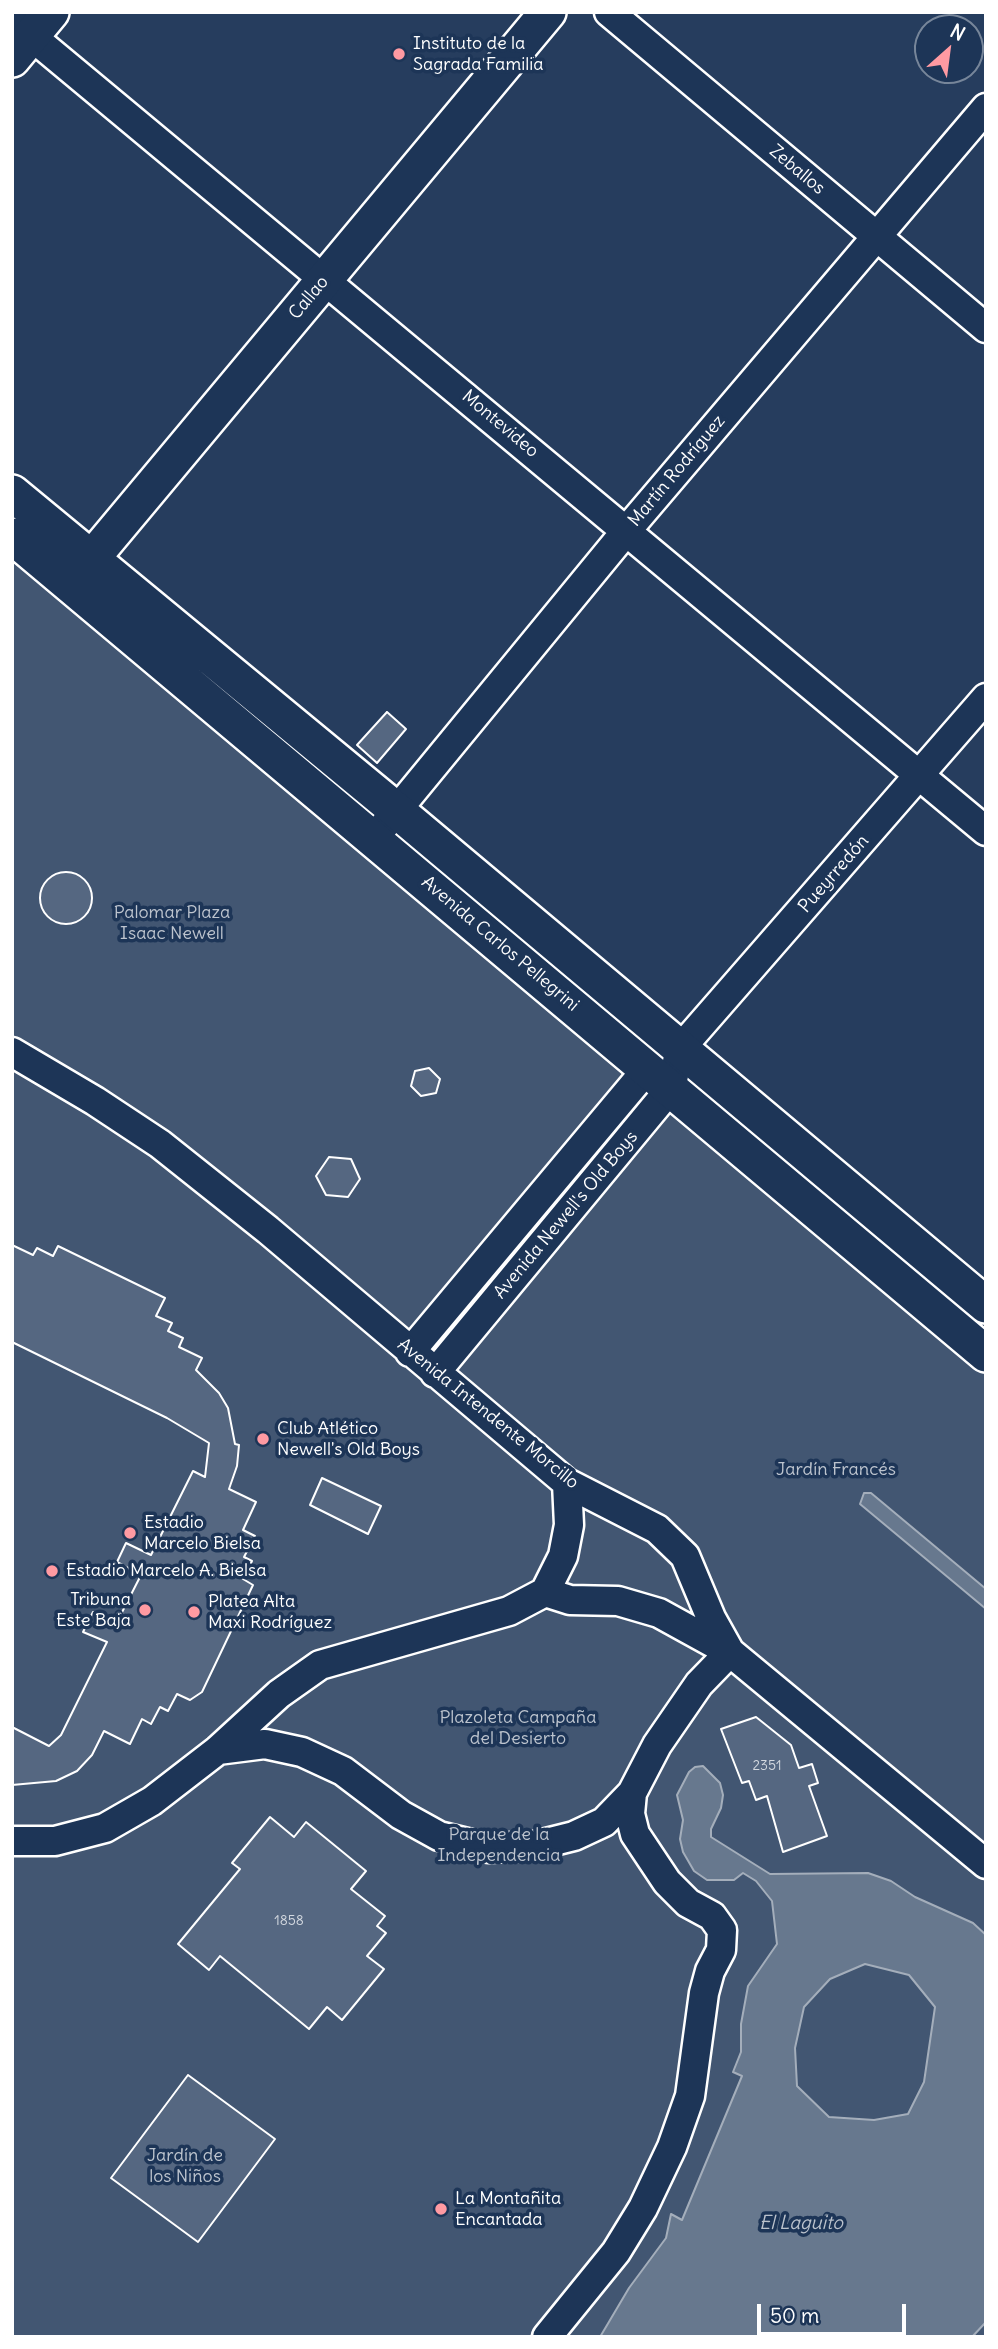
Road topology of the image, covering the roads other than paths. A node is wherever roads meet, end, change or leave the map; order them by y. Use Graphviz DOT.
graph roads {
  1 [pos="548,12"];
  2 [pos="609,12"];
  3 [pos="27,32"];
  4 [pos="986,107"];
  5 [pos="877,237"];
  6 [pos="325,279"];
  7 [pos="986,328"];
  8 [pos="12,493"];
  9 [pos="627,530"];
  10 [pos="12,536"];
  11 [pos="81,571"];
  12 [pos="986,698"];
  13 [pos="920,776"];
  14 [pos="396,810"];
  15 [pos="986,831"];
  16 [pos="373,839"];
  17 [pos="680,1049"];
  18 [pos="16,1055"];
  19 [pos="659,1078"];
  20 [pos="983,1296"];
  21 [pos="952,1326"];
  22 [pos="410,1352"];
  23 [pos="986,1354"];
  24 [pos="435,1373"];
  25 [pos="567,1483"];
  26 [pos="545,1592"];
  27 [pos="730,1652"];
  28 [pos="218,1750"];
  29 [pos="632,1793"];
  30 [pos="12,1841"];
  31 [pos="986,1864"];
  32 [pos="547,2337"];
  1 -- 6 [label="main road, Callao"];
  2 -- 5 [label="street, Zeballos"];
  3 -- 6 [label="street, Montevideo"];
  4 -- 5 [label="street, Martín Rodríguez"];
  5 -- 7 [label="street, Zeballos"];
  5 -- 9 [label="street, Martín Rodríguez"];
  6 -- 9 [label="street, Montevideo"];
  6 -- 11 [label="main road, Callao"];
  8 -- 11 [label="main road, Avenida Carlos Pellegrini"];
  9 -- 13 [label="street, Montevideo"];
  9 -- 14 [label="street, Martín Rodríguez"];
  10 -- 11 [label="main road, Avenida Carlos Pellegrini"];
  11 -- 14 [label="main road, Avenida Carlos Pellegrini"];
  11 -- 16 [label="main road, Avenida Carlos Pellegrini"];
  12 -- 13 [label="street, Pueyrredón"];
  13 -- 15 [label="street, Montevideo"];
  13 -- 17 [label="street, Pueyrredón"];
  14 -- 16 [label="street, Martín Rodríguez"];
  14 -- 17 [label="main road, Avenida Carlos Pellegrini"];
  16 -- 19 [label="main road, Avenida Carlos Pellegrini"];
  17 -- 19 [label="street, Avenida Newell's Old Boys"];
  17 -- 20 [label="main road, Avenida Carlos Pellegrini"];
  18 -- 22 [label="street, Avenida Intendente Morcillo"];
  19 -- 21 [label="main road, Avenida Carlos Pellegrini"];
  19 -- 22 [label="street, Avenida Newell's Old Boys"];
  19 -- 24 [label="street, Avenida Newell's Old Boys"];
  20 -- 21 [label="street"];
  21 -- 23 [label="main road, Avenida Carlos Pellegrini"];
  22 -- 24 [label="street, Avenida Intendente Morcillo"];
  24 -- 25 [label="street, Avenida Intendente Morcillo"];
  25 -- 26 [label="street"];
  25 -- 27 [label="street, Avenida Intendente Morcillo"];
  26 -- 27 [label="street"];
  26 -- 28 [label="street"];
  27 -- 29 [label="street"];
  27 -- 31 [label="street, Avenida Intendente Morcillo"];
  28 -- 29 [label="street"];
  28 -- 30 [label="street"];
  29 -- 32 [label="street"];
}
